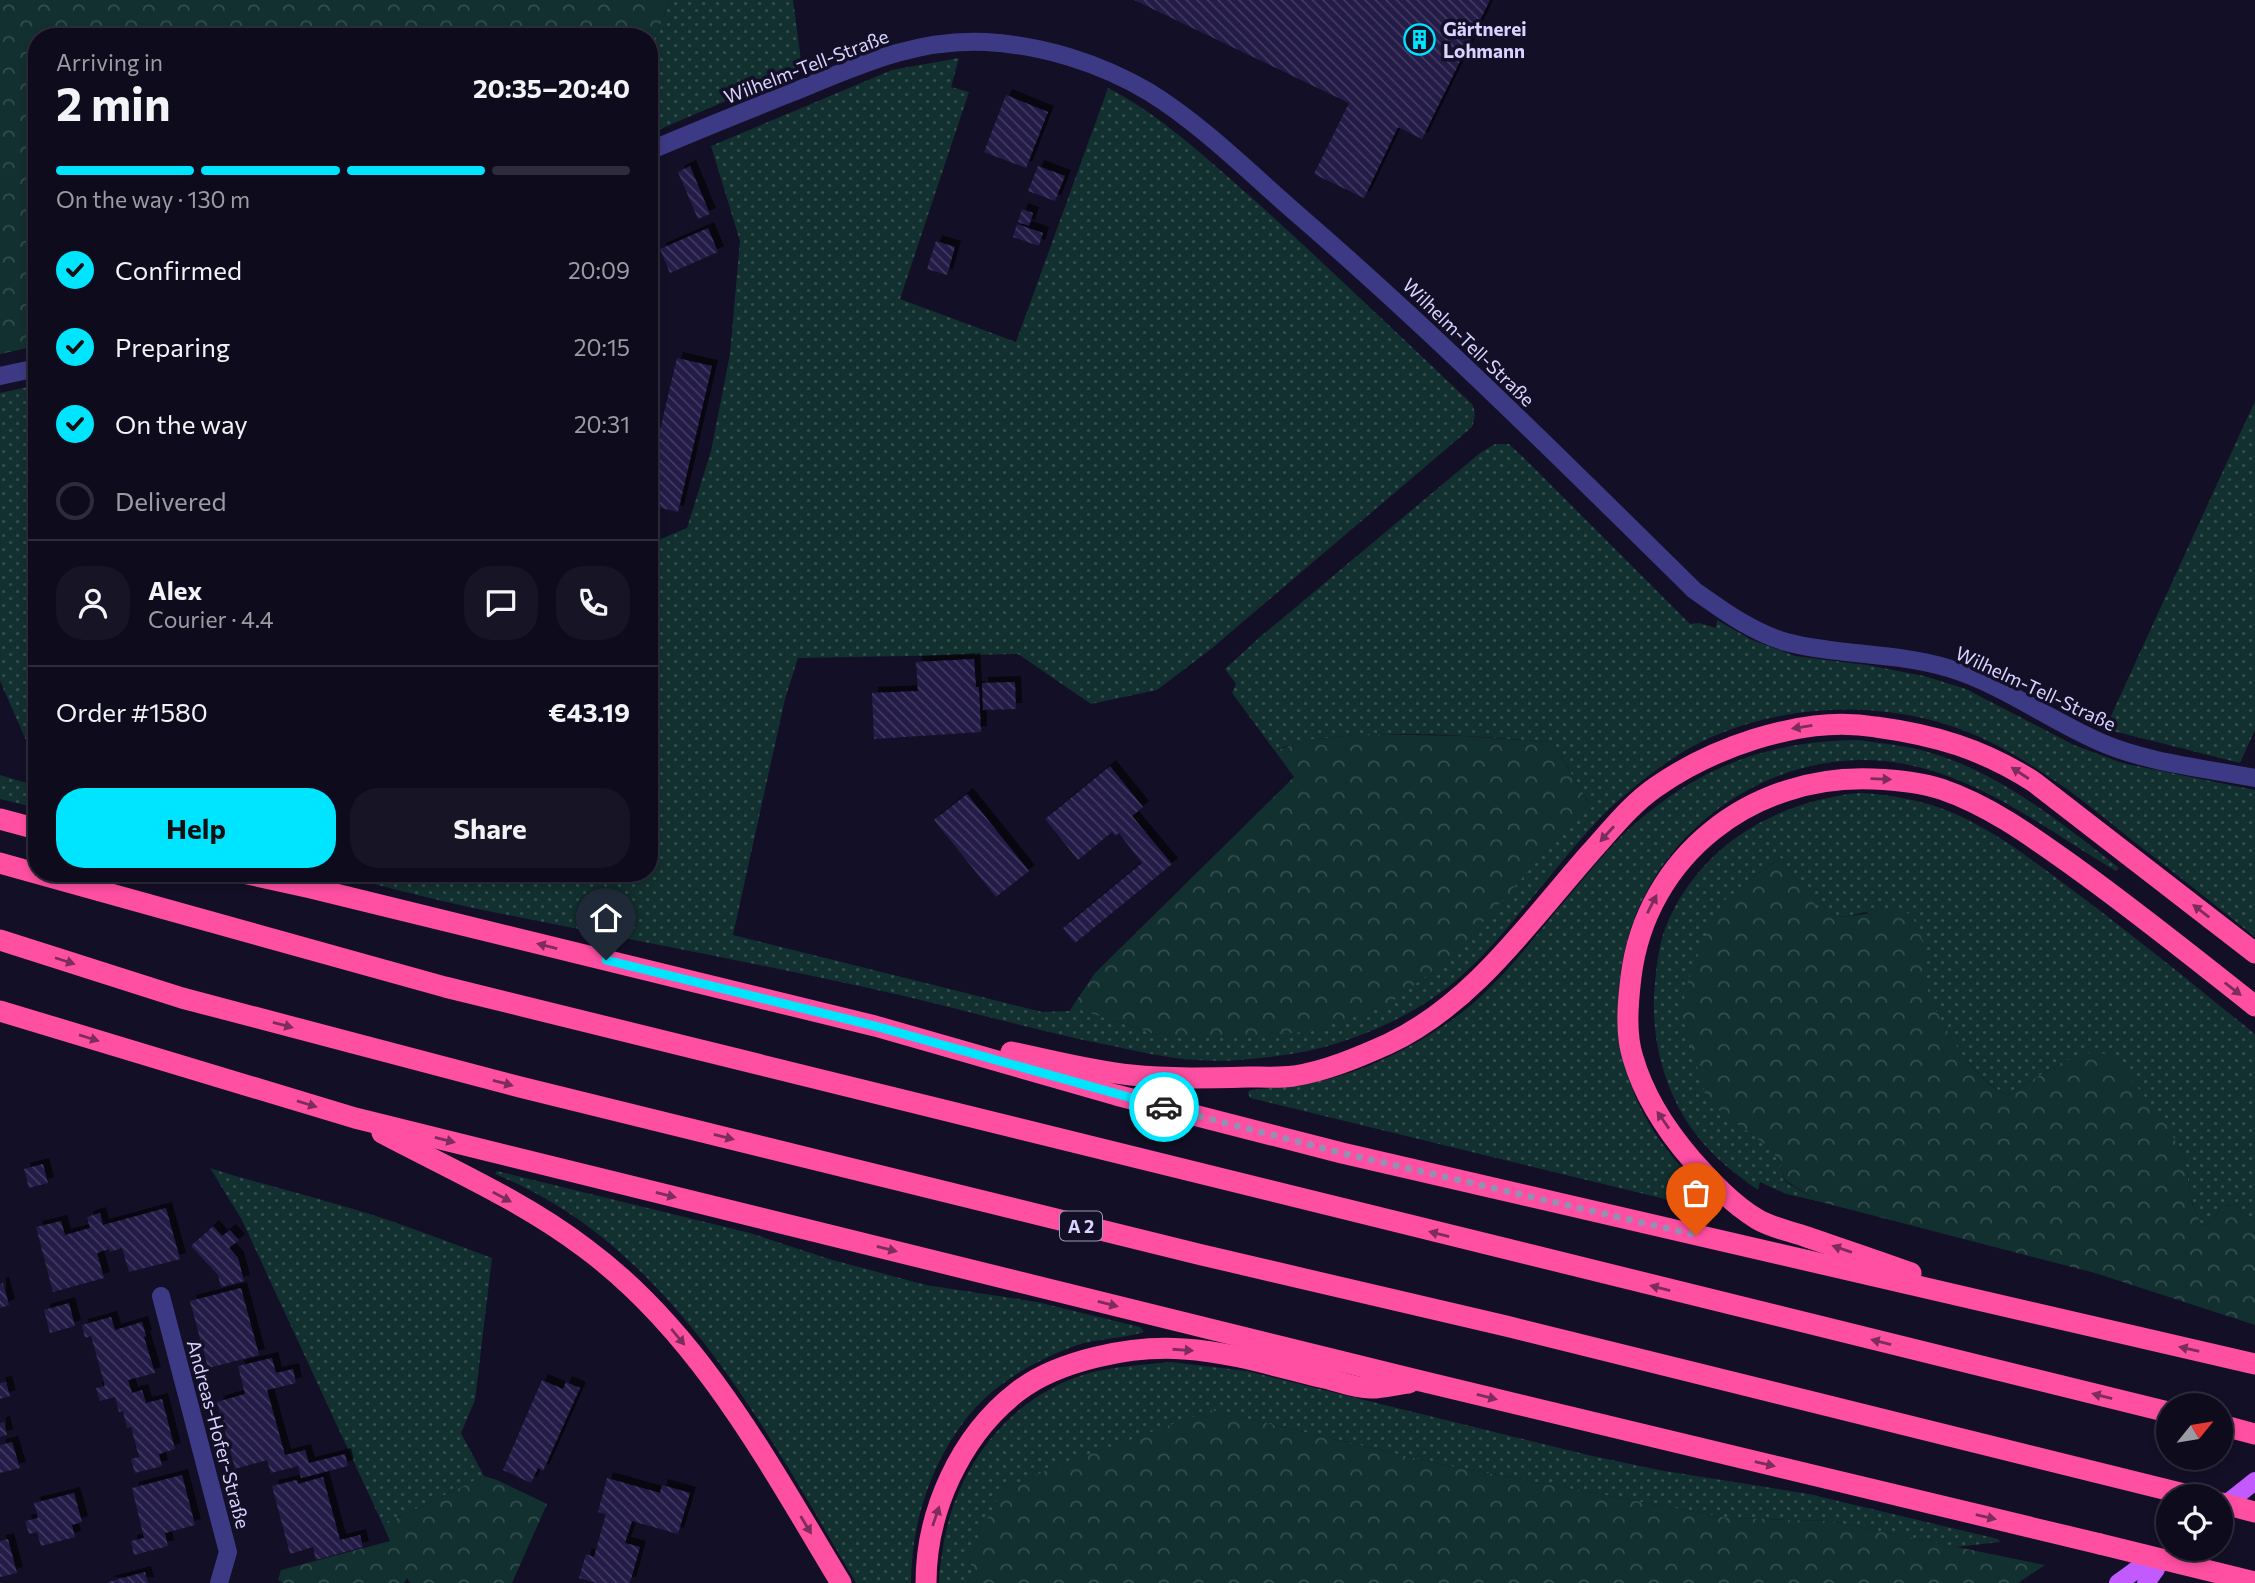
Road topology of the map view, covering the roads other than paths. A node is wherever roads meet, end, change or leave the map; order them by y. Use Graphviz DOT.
graph roads {
  1 [pos="658,147"];
  2 [pos="28,370"];
  3 [pos="0,376"];
  4 [pos="2255,778"];
  5 [pos="0,819"];
  6 [pos="28,827"];
  7 [pos="0,863"];
  8 [pos="28,871"];
  9 [pos="68,882"];
  10 [pos="284,882"];
  11 [pos="0,940"];
  12 [pos="2255,953"];
  13 [pos="2255,1006"];
  14 [pos="0,1012"];
  15 [pos="875,1026"];
  16 [pos="355,1118"];
  17 [pos="162,1296"];
  18 [pos="2022,1310"];
  19 [pos="2255,1364"];
  20 [pos="1421,1381"];
  21 [pos="2156,1409"];
  22 [pos="2233,1428"];
  23 [pos="2251,1433"];
  24 [pos="2255,1481"];
  25 [pos="2156,1487"];
  26 [pos="2233,1497"];
  27 [pos="2233,1507"];
  28 [pos="2255,1511"];
  29 [pos="2150,1572"];
  30 [pos="2255,1582"];
  31 [pos="219,1583"];
  32 [pos="841,1583"];
  33 [pos="926,1583"];
  34 [pos="2118,1583"];
  1 -- 4 [label="street, Wilhelm-Tell-Straße"];
  2 -- 3 [label="street"];
  5 -- 6 [label="highway"];
  8 -- 7 [label="highway, one-way"];
  21 -- 9 [label="highway, one-way"];
  15 -- 10 [label="highway, one-way"];
  11 -- 25 [label="highway, A 2, one-way"];
  12 -- 15 [label="highway, one-way"];
  18 -- 13 [label="highway, one-way"];
  14 -- 16 [label="highway, one-way"];
  15 -- 18 [label="highway"];
  16 -- 20 [label="highway, one-way"];
  16 -- 32 [label="highway, one-way"];
  17 -- 31 [label="street, Andreas-Hofer-Straße"];
  19 -- 18 [label="highway, one-way"];
  20 -- 30 [label="highway, one-way, bridge"];
  33 -- 20 [label="highway, one-way"];
  22 -- 23 [label="highway"];
  24 -- 26 [label="main road"];
  27 -- 28 [label="highway, bridge"];
  29 -- 34 [label="main road"];
}
